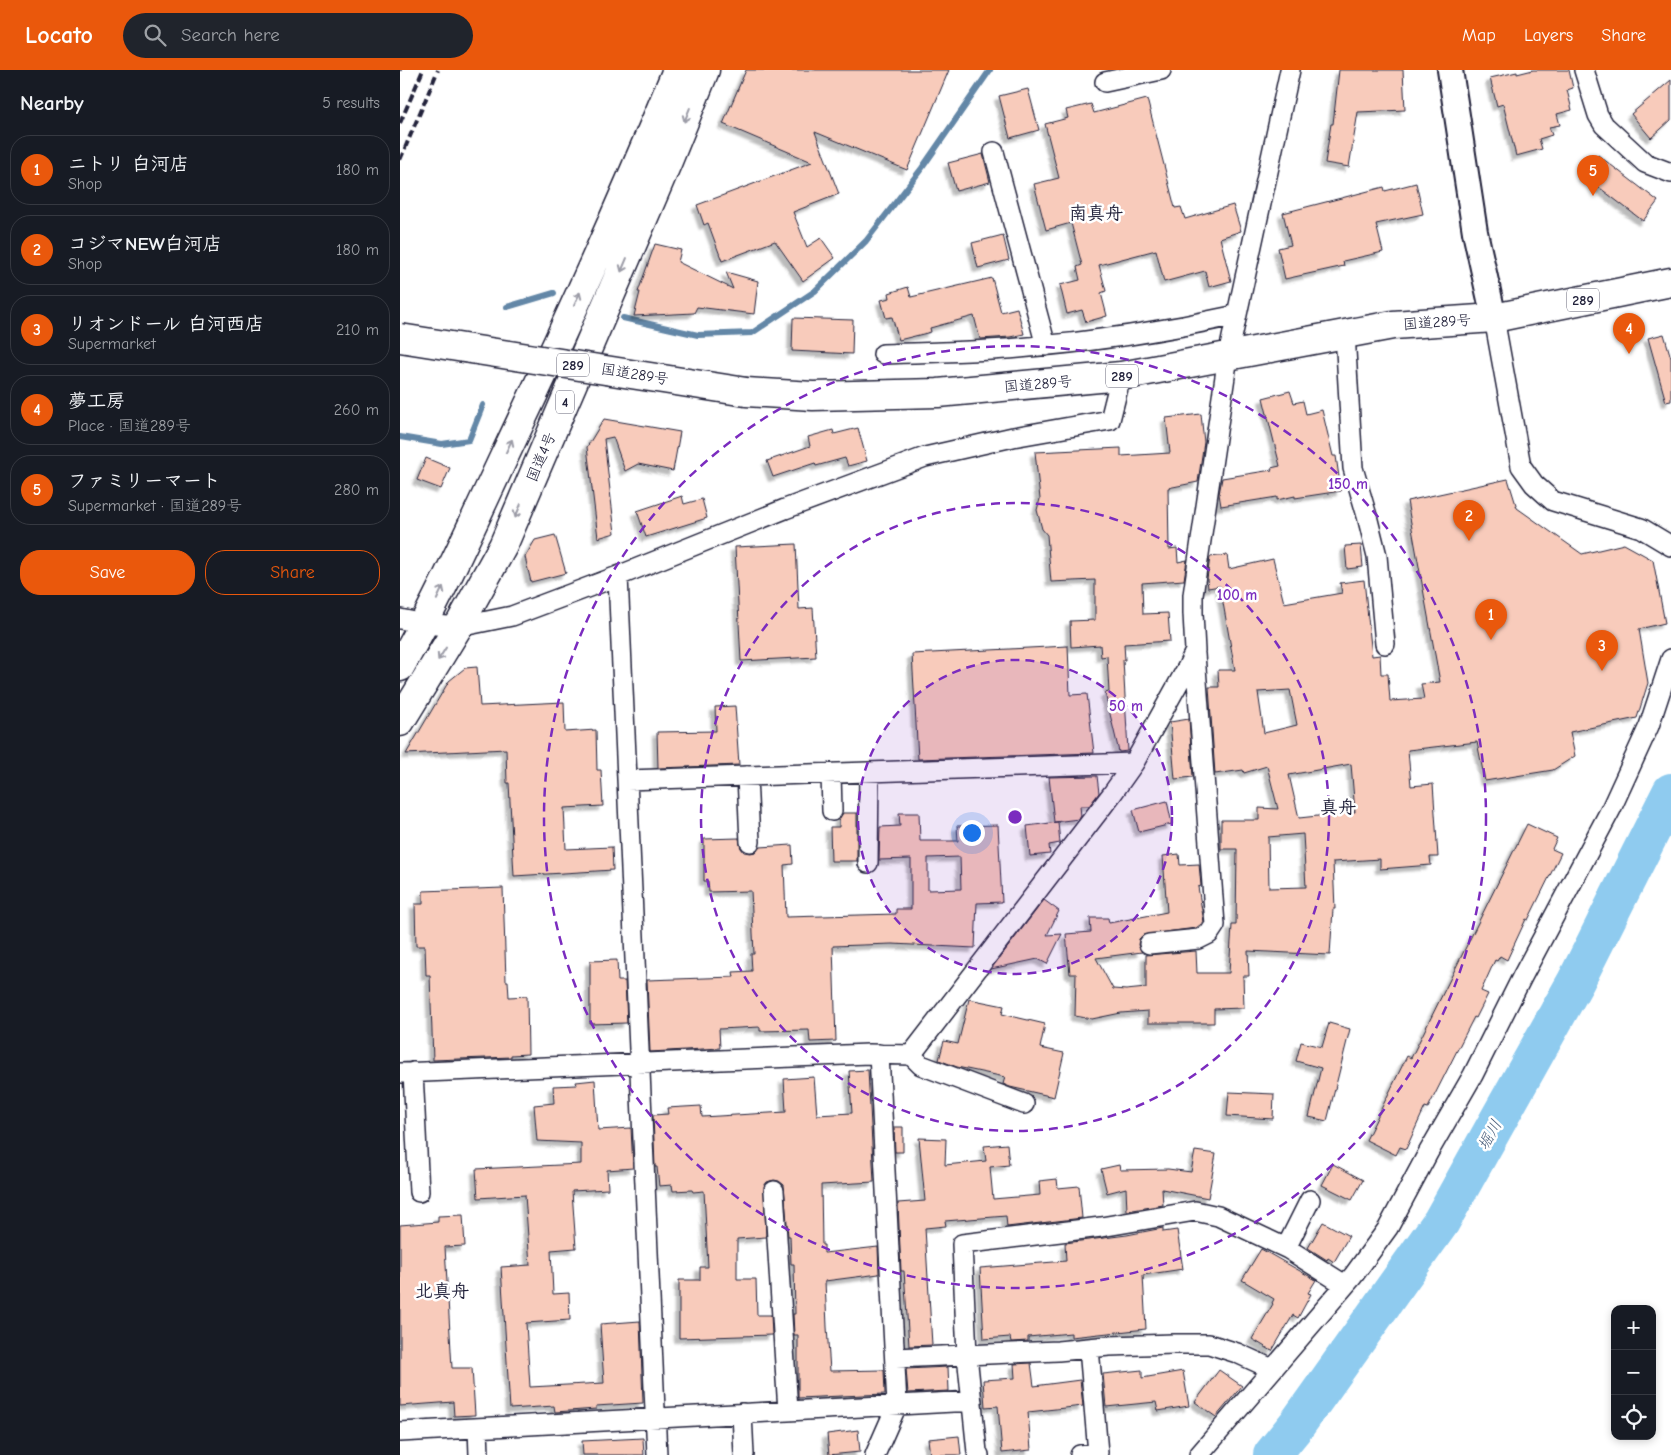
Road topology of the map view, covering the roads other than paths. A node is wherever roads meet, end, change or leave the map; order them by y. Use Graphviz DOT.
graph roads {
  1 [pos="677,70"];
  2 [pos="705,70"];
  3 [pos="1161,70"];
  4 [pos="1290,70"];
  5 [pos="1450,70"];
  6 [pos="1584,70"];
  7 [pos="1106,82"];
  8 [pos="994,152"];
  9 [pos="1671,173"];
  10 [pos="1671,282"];
  11 [pos="1237,315"];
  12 [pos="1494,318"];
  13 [pos="1346,334"];
  14 [pos="400,338"];
  15 [pos="1046,346"];
  16 [pos="883,354"];
  17 [pos="1228,356"];
  18 [pos="1121,376"];
  19 [pos="1671,546"];
  20 [pos="618,576"];
  21 [pos="412,622"];
  22 [pos="458,627"];
  23 [pos="1385,644"];
  24 [pos="1194,651"];
  25 [pos="1671,660"];
  26 [pos="400,666"];
  27 [pos="400,722"];
  28 [pos="1134,763"];
  29 [pos="869,772"];
  30 [pos="831,773"];
  31 [pos="747,776"];
  32 [pos="627,780"];
  33 [pos="832,811"];
  34 [pos="750,842"];
  35 [pos="868,863"];
  36 [pos="1149,944"];
  37 [pos="879,1054"];
  38 [pos="911,1055"];
  39 [pos="640,1063"];
  40 [pos="406,1072"];
  41 [pos="1024,1104"];
  42 [pos="774,1191"];
  43 [pos="419,1192"];
  44 [pos="1310,1200"];
  45 [pos="1286,1248"];
  46 [pos="1345,1285"];
  47 [pos="1089,1348"];
  48 [pos="967,1354"];
  49 [pos="895,1358"];
  50 [pos="1272,1369"];
  51 [pos="972,1401"];
  52 [pos="897,1405"];
  53 [pos="788,1411"];
  54 [pos="742,1413"];
  55 [pos="656,1418"];
  56 [pos="478,1428"];
  57 [pos="400,1432"];
  58 [pos="479,1455"];
  59 [pos="657,1455"];
  60 [pos="744,1455"];
  61 [pos="875,1455"];
  62 [pos="979,1455"];
  63 [pos="1080,1455"];
  64 [pos="1199,1455"];
  21 -- 1 [label="highway, 4, one-way"];
  2 -- 22 [label="highway, 国道4号 / 4, one-way"];
  3 -- 7 [label="street"];
  4 -- 11 [label="street"];
  5 -- 12 [label="street"];
  6 -- 9 [label="street"];
  8 -- 15 [label="street"];
  10 -- 12 [label="highway, 国道289号 / 289"];
  11 -- 15 [label="street"];
  11 -- 17 [label="street"];
  12 -- 13 [label="highway, 国道289号 / 289"];
  12 -- 19 [label="street"];
  13 -- 17 [label="highway, 国道289号 / 289"];
  13 -- 23 [label="street"];
  14 -- 18 [label="highway, 国道289号 / 289, bridge"];
  15 -- 16 [label="street"];
  17 -- 18 [label="highway, 国道289号 / 289"];
  17 -- 24 [label="street"];
  18 -- 20 [label="street"];
  20 -- 22 [label="street"];
  20 -- 32 [label="street"];
  21 -- 22 [label="street"];
  21 -- 26 [label="highway, 4"];
  22 -- 27 [label="highway, 国道4号 / 4, one-way"];
  24 -- 28 [label="street"];
  24 -- 36 [label="street"];
  25 -- 46 [label="street"];
  28 -- 29 [label="street"];
  28 -- 38 [label="street"];
  29 -- 30 [label="street"];
  29 -- 35 [label="street"];
  30 -- 31 [label="street"];
  30 -- 33 [label="street"];
  31 -- 32 [label="street"];
  31 -- 34 [label="street"];
  32 -- 39 [label="street"];
  37 -- 38 [label="street"];
  37 -- 39 [label="street"];
  37 -- 49 [label="street"];
  38 -- 41 [label="street"];
  39 -- 40 [label="street"];
  39 -- 55 [label="street"];
  40 -- 43 [label="street"];
  42 -- 53 [label="street"];
  44 -- 45 [label="street"];
  45 -- 46 [label="street"];
  45 -- 48 [label="street"];
  46 -- 50 [label="street"];
  47 -- 48 [label="street"];
  47 -- 50 [label="street"];
  47 -- 63 [label="street"];
  48 -- 49 [label="street"];
  48 -- 51 [label="street"];
  49 -- 52 [label="street"];
  50 -- 64 [label="street"];
  51 -- 52 [label="street"];
  51 -- 62 [label="street"];
  52 -- 53 [label="street"];
  52 -- 61 [label="street"];
  53 -- 54 [label="street"];
  54 -- 55 [label="street"];
  54 -- 60 [label="street"];
  55 -- 56 [label="street"];
  55 -- 59 [label="street"];
  56 -- 57 [label="street"];
  56 -- 58 [label="street"];
}
